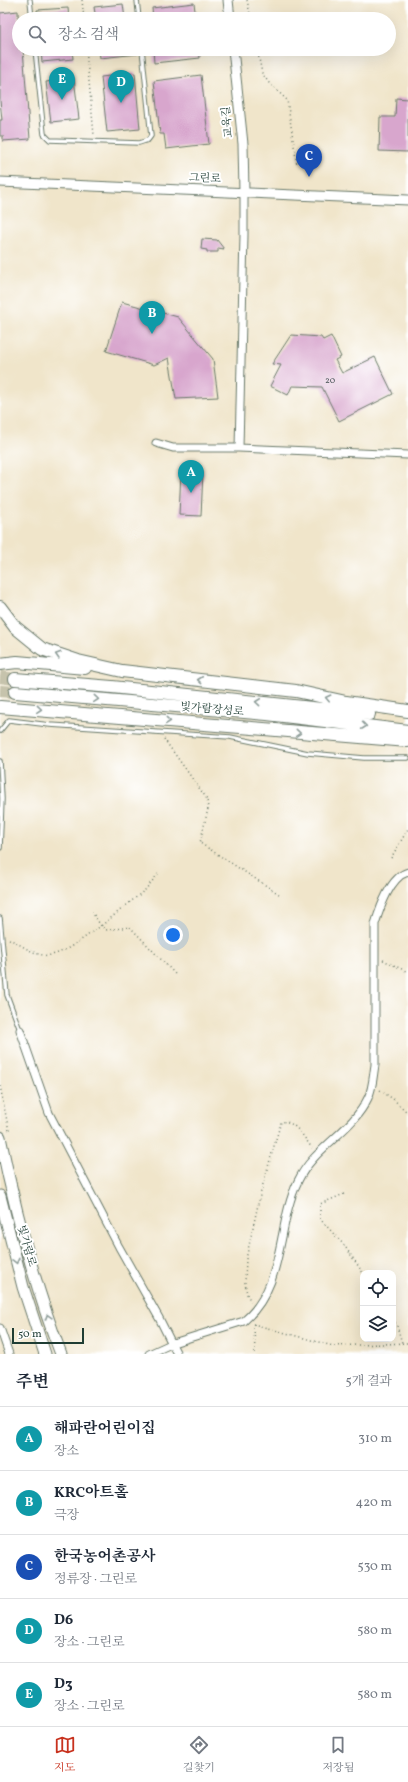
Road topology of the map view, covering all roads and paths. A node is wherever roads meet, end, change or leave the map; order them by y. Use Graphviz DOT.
graph roads {
  1 [pos="30,0"];
  2 [pos="82,0"];
  3 [pos="137,0"];
  4 [pos="228,0"];
  5 [pos="247,0"];
  6 [pos="31,12"];
  7 [pos="83,12"];
  8 [pos="138,12"];
  9 [pos="229,12"];
  10 [pos="250,12"];
  11 [pos="36,56"];
  12 [pos="87,56"];
  13 [pos="143,56"];
  14 [pos="234,56"];
  15 [pos="258,56"];
  16 [pos="94,140"];
  17 [pos="297,165"];
  18 [pos="0,182"];
  19 [pos="244,192"];
  20 [pos="408,200"];
  21 [pos="156,443"];
  22 [pos="239,448"];
  23 [pos="408,455"];
  24 [pos="0,607"];
  25 [pos="2,665"];
  26 [pos="122,671"];
  27 [pos="15,679"];
  28 [pos="15,692"];
  29 [pos="2,705"];
  30 [pos="408,711"];
  31 [pos="408,718"];
  32 [pos="0,730"];
  33 [pos="408,731"];
  34 [pos="160,732"];
  35 [pos="408,741"];
  36 [pos="408,758"];
  37 [pos="0,761"];
  38 [pos="408,830"];
  39 [pos="0,848"];
  40 [pos="391,858"];
  41 [pos="408,872"];
  42 [pos="158,874"];
  43 [pos="279,894"];
  44 [pos="92,912"];
  45 [pos="0,918"];
  46 [pos="101,926"];
  47 [pos="2,935"];
  48 [pos="375,955"];
  49 [pos="408,972"];
  50 [pos="177,976"];
  51 [pos="20,1030"];
  52 [pos="372,1088"];
  53 [pos="408,1113"];
  54 [pos="0,1137"];
  55 [pos="316,1154"];
  56 [pos="344,1194"];
  57 [pos="0,1196"];
  58 [pos="361,1270"];
  59 [pos="258,1307"];
  60 [pos="244,1321"];
  61 [pos="254,1324"];
  62 [pos="396,1324"];
  63 [pos="0,1328"];
  64 [pos="173,1343"];
  65 [pos="402,1343"];
  66 [pos="408,1343"];
  67 [pos="9,1354"];
  68 [pos="45,1354"];
  69 [pos="61,1354"];
  70 [pos="149,1354"];
  71 [pos="177,1354"];
  72 [pos="255,1354"];
  1 -- 6 [label="lane"];
  2 -- 7 [label="path"];
  3 -- 8 [label="lane"];
  4 -- 9 [label="street"];
  5 -- 10 [label="path"];
  11 -- 16 [label="lane"];
  12 -- 16 [label="path"];
  13 -- 16 [label="lane"];
  14 -- 19 [label="street, 교육길"];
  15 -- 17 [label="path"];
  18 -- 19 [label="street, 그린로"];
  19 -- 20 [label="street, 그린로"];
  19 -- 22 [label="street"];
  21 -- 22 [label="street"];
  22 -- 23 [label="street"];
  26 -- 24 [label="highway, one-way"];
  25 -- 26 [label="highway"];
  30 -- 26 [label="highway, one-way"];
  31 -- 27 [label="highway, 빛가람장성로, one-way"];
  28 -- 33 [label="highway, 빛가람장성로, one-way"];
  29 -- 35 [label="highway, one-way"];
  32 -- 34 [label="lane"];
  34 -- 36 [label="lane"];
  34 -- 43 [label="path"];
  37 -- 39 [label="lane"];
  38 -- 40 [label="path"];
  41 -- 48 [label="street"];
  42 -- 46 [label="path"];
  44 -- 46 [label="path"];
  45 -- 47 [label="lane"];
  46 -- 47 [label="path"];
  46 -- 50 [label="path"];
  47 -- 51 [label="lane"];
  48 -- 49 [label="path"];
  48 -- 52 [label="street"];
  51 -- 64 [label="street"];
  52 -- 53 [label="path"];
  52 -- 55 [label="street"];
  69 -- 54 [label="main road, 빛가람로, one-way"];
  55 -- 59 [label="street"];
  55 -- 59 [label="path"];
  56 -- 58 [label="path"];
  57 -- 68 [label="main road, 빛가람로, one-way"];
  59 -- 60 [label="street"];
  60 -- 61 [label="path"];
  60 -- 64 [label="street"];
  61 -- 65 [label="path"];
  61 -- 72 [label="path"];
  62 -- 65 [label="path"];
  63 -- 67 [label="street"];
  64 -- 70 [label="street"];
  64 -- 71 [label="street"];
  65 -- 66 [label="path"];
}
